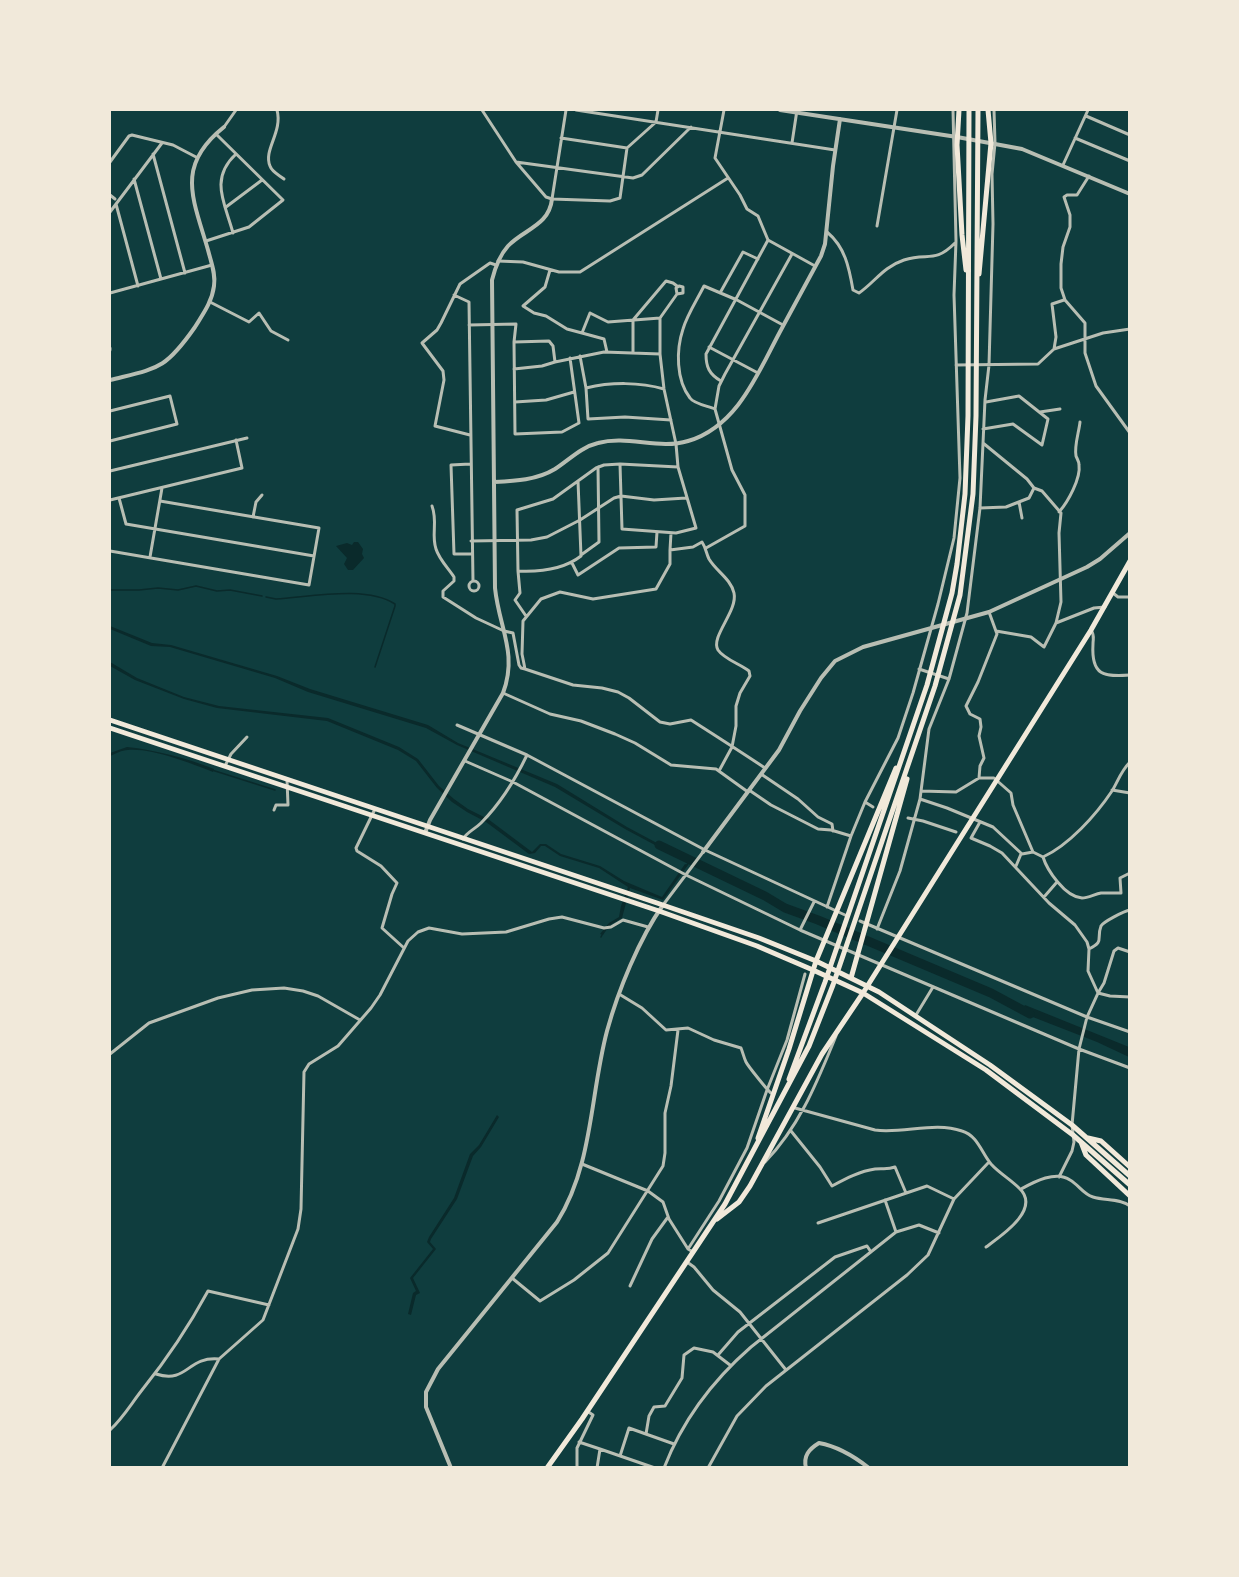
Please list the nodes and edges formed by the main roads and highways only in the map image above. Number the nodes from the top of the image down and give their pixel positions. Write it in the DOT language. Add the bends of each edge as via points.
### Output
graph roads {
  1 [pos="959,110"];
  2 [pos="969,110"];
  3 [pos="978,110"];
  4 [pos="988,110"];
  5 [pos="968,278"];
  6 [pos="977,284"];
  7 [pos="1130,561"];
  8 [pos="110,720"];
  9 [pos="110,728"];
  10 [pos="920,731"];
  11 [pos="907,745"];
  12 [pos="226,763"];
  13 [pos="462,842"];
  14 [pos="816,961"];
  15 [pos="813,970"];
  16 [pos="851,977"];
  17 [pos="867,985"];
  18 [pos="848,986"];
  19 [pos="863,993"];
  20 [pos="779,1105"];
  21 [pos="1083,1140"];
  22 [pos="753,1152"];
  23 [pos="1130,1167"];
  24 [pos="1130,1176"];
  25 [pos="1130,1185"];
  26 [pos="1130,1196"];
  27 [pos="713,1221"];
  28 [pos="547,1467"];
  1 -- 5 [label="highway" via="962,243"];
  2 -- 5 [label="highway"];
  3 -- 6 [label="highway"];
  4 -- 6 [label="highway" via="991,143"];
  5 -- 11 [label="highway" via="968,416 962,529 940,642"];
  6 -- 10 [label="highway" via="975,460 966,565 948,644"];
  7 -- 17 [label="highway" via="1091,630"];
  8 -- 12 [label="highway"];
  9 -- 12 [label="highway"];
  10 -- 16 [label="highway"];
  10 -- 20 [label="highway" via="857,922 809,1046"];
  11 -- 14 [label="highway"];
  11 -- 20 [label="highway"];
  12 -- 13 [label="highway"];
  13 -- 14 [label="highway" via="663,905"];
  13 -- 15 [label="highway" via="757,946"];
  14 -- 15 [label="highway"];
  14 -- 16 [label="highway"];
  15 -- 18 [label="highway"];
  15 -- 22 [label="highway"];
  16 -- 17 [label="highway"];
  16 -- 18 [label="highway"];
  17 -- 19 [label="highway"];
  17 -- 21 [label="highway" via="1029,1092 1072,1125"];
  18 -- 19 [label="highway"];
  19 -- 21 [label="highway" via="986,1070"];
  19 -- 27 [label="highway" via="808,1078 739,1202"];
  20 -- 22 [label="highway"];
  21 -- 23 [label="highway" via="1101,1141"];
  21 -- 24 [label="highway"];
  21 -- 25 [label="highway"];
  21 -- 26 [label="highway" via="1086,1155"];
  22 -- 27 [label="highway"];
  27 -- 28 [label="highway"];
}
